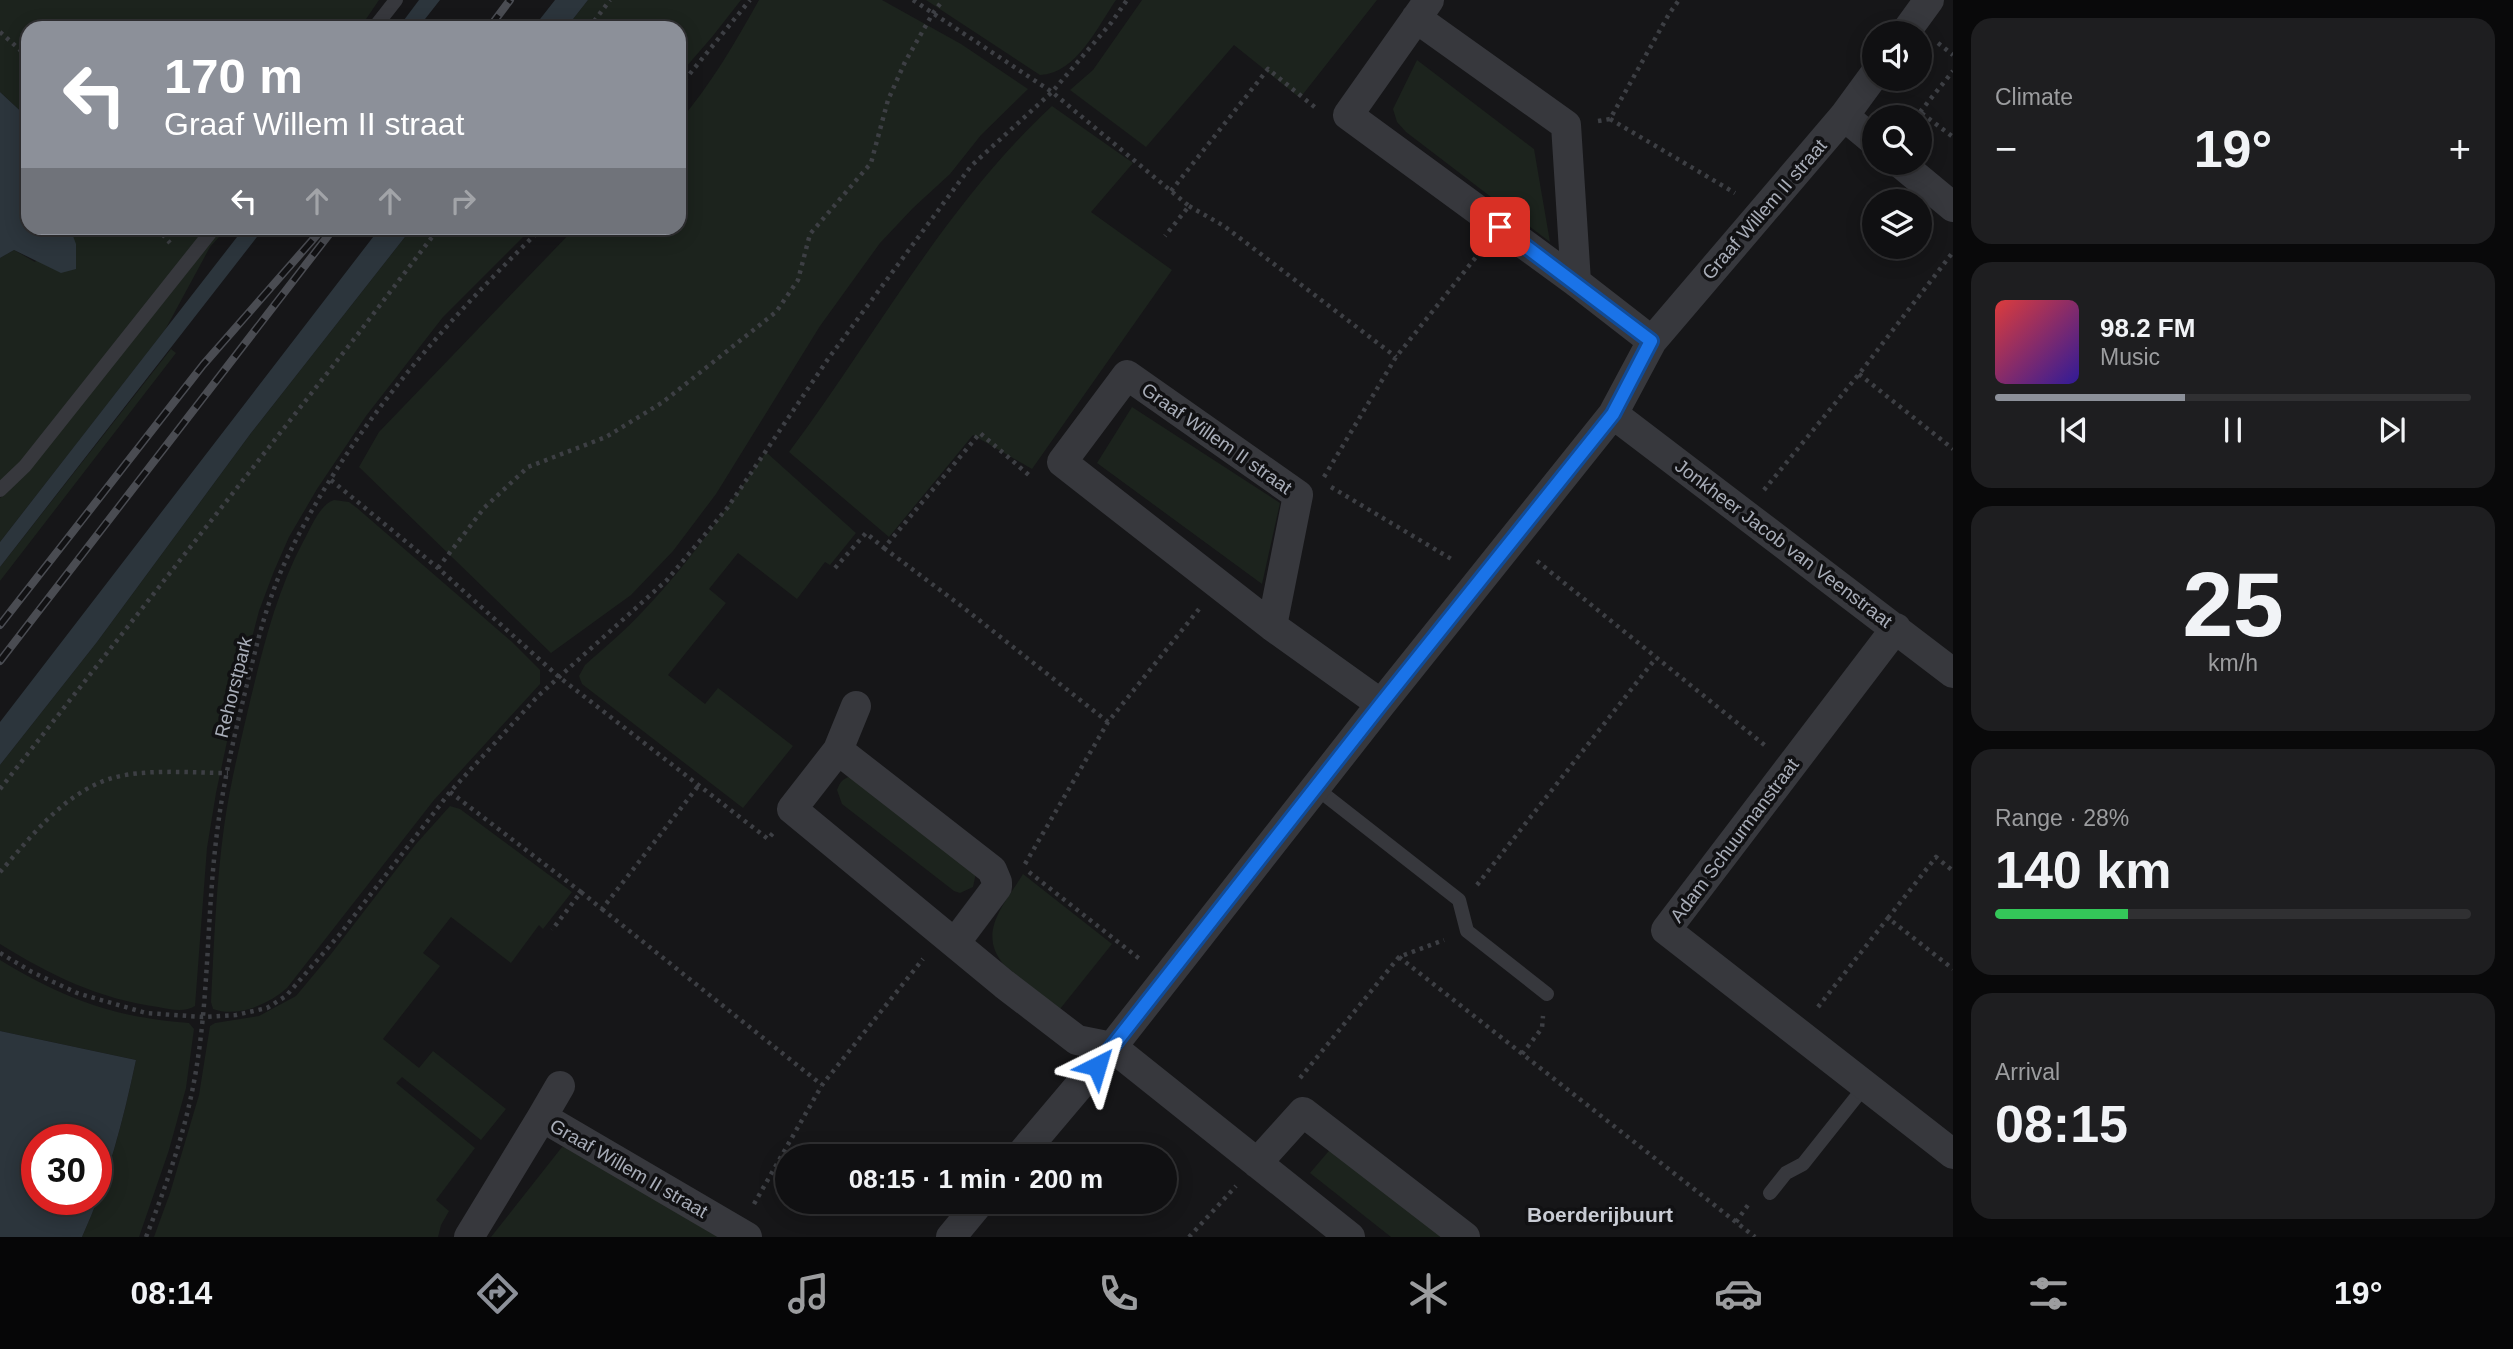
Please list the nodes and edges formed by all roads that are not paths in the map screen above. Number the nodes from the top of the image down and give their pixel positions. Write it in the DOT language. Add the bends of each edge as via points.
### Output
graph roads {
  1 [pos="396,0"];
  2 [pos="1929,0"];
  3 [pos="1422,9"];
  4 [pos="380,21"];
  5 [pos="1914,21"];
  6 [pos="1862,91"];
  7 [pos="1844,116"];
  8 [pos="1862,131"];
  9 [pos="1914,175"];
  10 [pos="1953,207"];
  11 [pos="208,235"];
  12 [pos="1576,282"];
  13 [pos="1651,341"];
  14 [pos="1613,414"];
  15 [pos="0,490"];
  16 [pos="1272,626"];
  17 [pos="1896,628"];
  18 [pos="1953,673"];
  19 [pos="1381,704"];
  20 [pos="856,705"];
  21 [pos="838,750"];
  22 [pos="1316,788"];
  23 [pos="949,938"];
  24 [pos="1547,994"];
  25 [pos="1112,1047"];
  26 [pos="560,1086"];
  27 [pos="1865,1086"];
  28 [pos="542,1117"];
  29 [pos="1030,1144"];
  30 [pos="1953,1154"];
  31 [pos="1257,1163"];
  32 [pos="1770,1193"];
  33 [pos="970,1214"];
  34 [pos="743,1234"];
  35 [pos="469,1237"];
  36 [pos="951,1237"];
  37 [pos="1350,1237"];
  38 [pos="1465,1237"];
  1 -- 4 [label="lane"];
  2 -- 5 [label="street"];
  3 -- 12 [label="street" via="1566,125"];
  3 -- 12 [label="street" via="1348,115"];
  6 -- 7 [label="street, Graaf Willem II straat"];
  7 -- 8 [label="street"];
  7 -- 13 [label="street, Graaf Willem II straat"];
  9 -- 10 [label="street"];
  11 -- 15 [label="lane" via="25,466"];
  12 -- 13 [label="street"];
  13 -- 14 [label="street, Graaf Willem II straat"];
  14 -- 17 [label="street, Jonkheer Jacob van Veenstraat"];
  14 -- 19 [label="street, Graaf Willem II straat"];
  16 -- 16 [label="street, Graaf Willem II straat" via="1062,462 1127,375 1298,495"];
  16 -- 19 [label="street"];
  17 -- 18 [label="street, Jonkheer Jacob van Veenstraat"];
  17 -- 27 [label="street, Adam Schuurmanstraat" via="1666,930"];
  19 -- 22 [label="street, Graaf Willem II straat"];
  20 -- 21 [label="street"];
  21 -- 23 [label="street" via="792,809"];
  21 -- 23 [label="street" via="992,870 997,887"];
  22 -- 24 [label="lane" via="1460,900 1468,931"];
  22 -- 25 [label="street, Graaf Willem II straat"];
  23 -- 25 [label="street" via="1077,1040"];
  25 -- 29 [label="street, Graaf Willem II straat"];
  25 -- 31 [label="street"];
  26 -- 28 [label="street, Graaf Willem II straat"];
  27 -- 30 [label="street, Adam Schuurmanstraat"];
  27 -- 32 [label="lane" via="1803,1164 1786,1173"];
  28 -- 34 [label="street, Graaf Willem II straat"];
  28 -- 35 [label="street"];
  31 -- 37 [label="street"];
  31 -- 38 [label="street" via="1303,1112"];
  33 -- 36 [label="street"];
}
